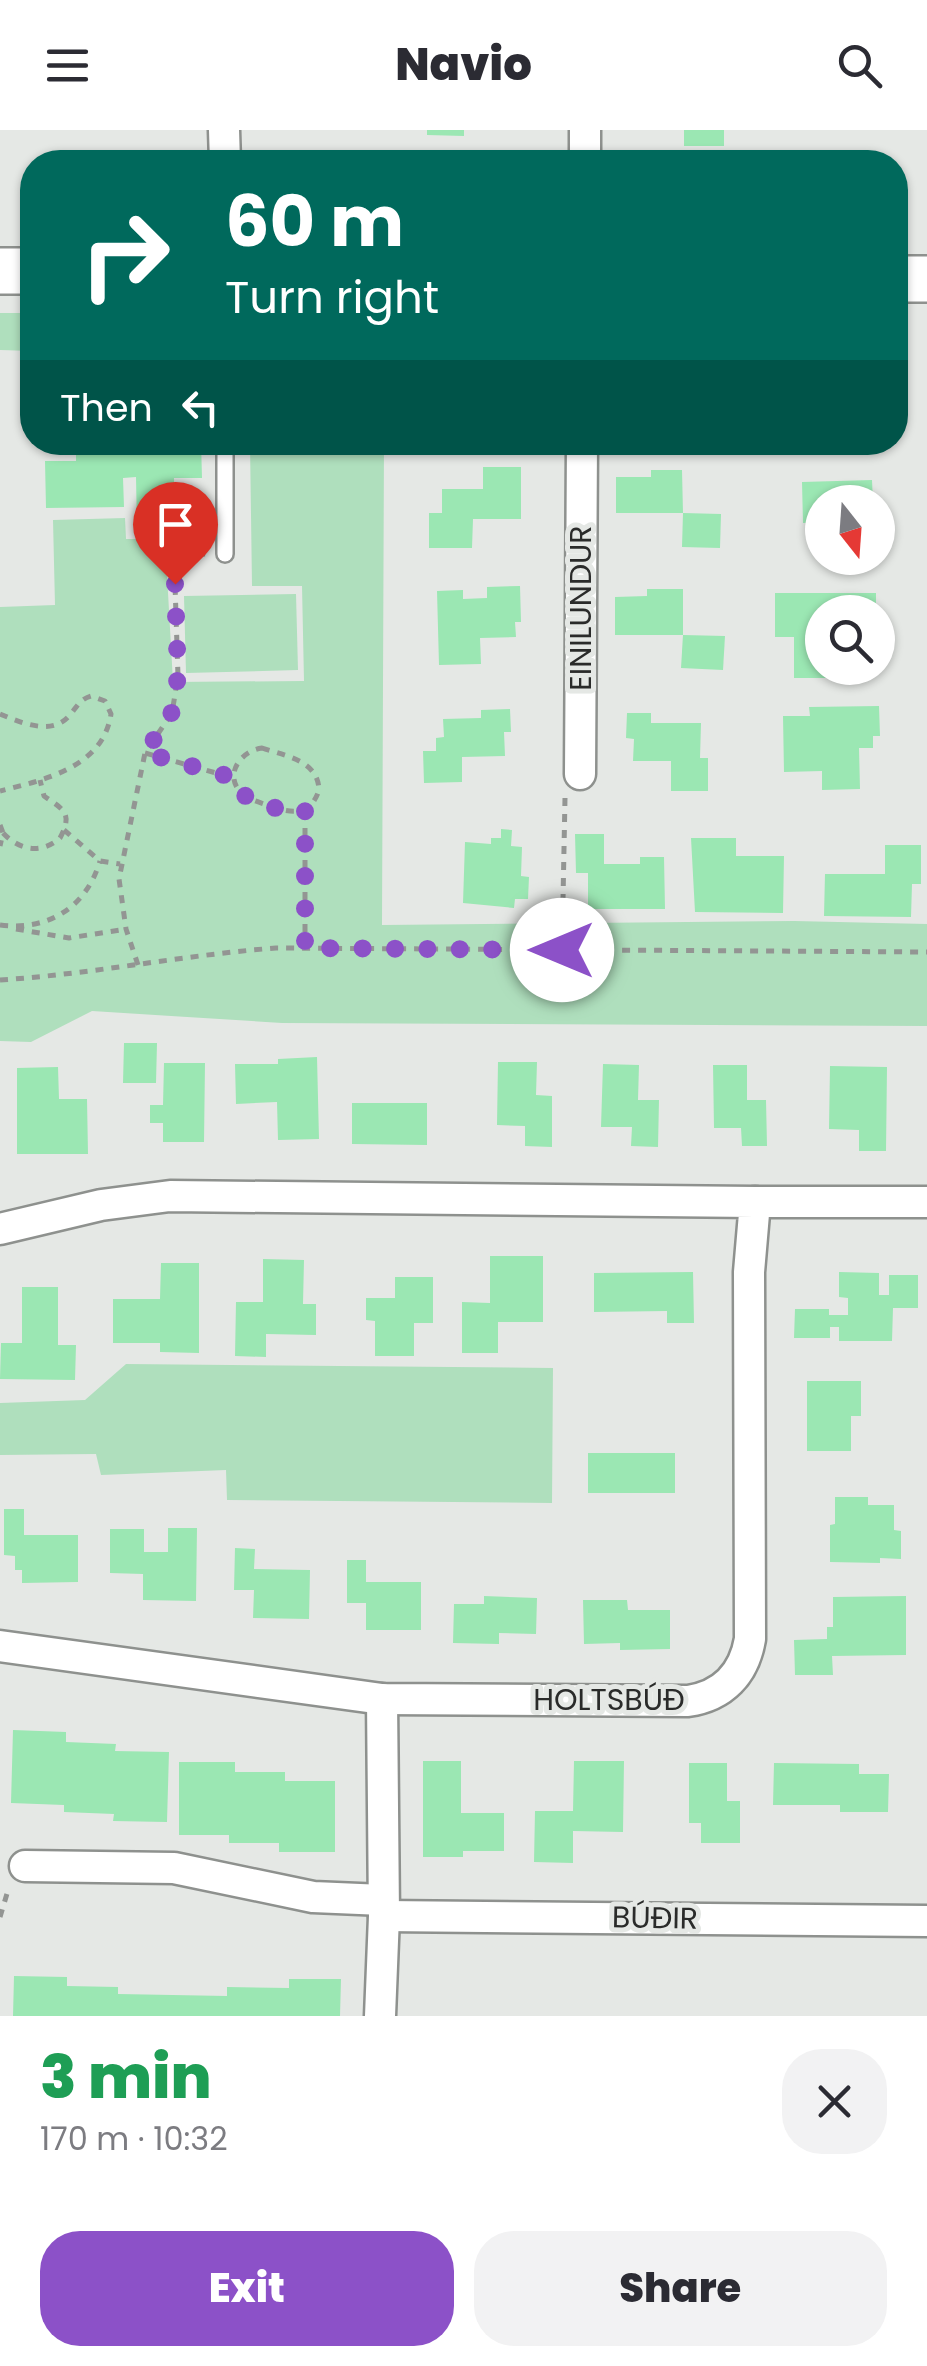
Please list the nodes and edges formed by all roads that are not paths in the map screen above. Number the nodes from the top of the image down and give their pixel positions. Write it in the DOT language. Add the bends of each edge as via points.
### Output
graph roads {
  1 [pos="225,455"];
  2 [pos="582,455"];
  3 [pos="225,554"];
  4 [pos="580,774"];
  5 [pos="755,1202"];
  6 [pos="927,1202"];
  7 [pos="0,1228"];
  8 [pos="0,1646"];
  9 [pos="382,1699"];
  10 [pos="26,1866"];
  11 [pos="383,1908"];
  12 [pos="927,1921"];
  13 [pos="380,2016"];
  1 -- 3 [label="lane"];
  2 -- 4 [label="street, EINILUNDUR"];
  5 -- 6 [label="street"];
  5 -- 7 [label="street" via="170,1196"];
  5 -- 9 [label="street, HOLTSBÚÐ" via="749,1272 750,1639 742,1667 715,1694 688,1701"];
  8 -- 9 [label="street, HOLTSBÚÐ"];
  9 -- 11 [label="street"];
  10 -- 11 [label="street" via="174,1868"];
  11 -- 12 [label="street, BÚÐIR"];
  11 -- 13 [label="street"];
}
